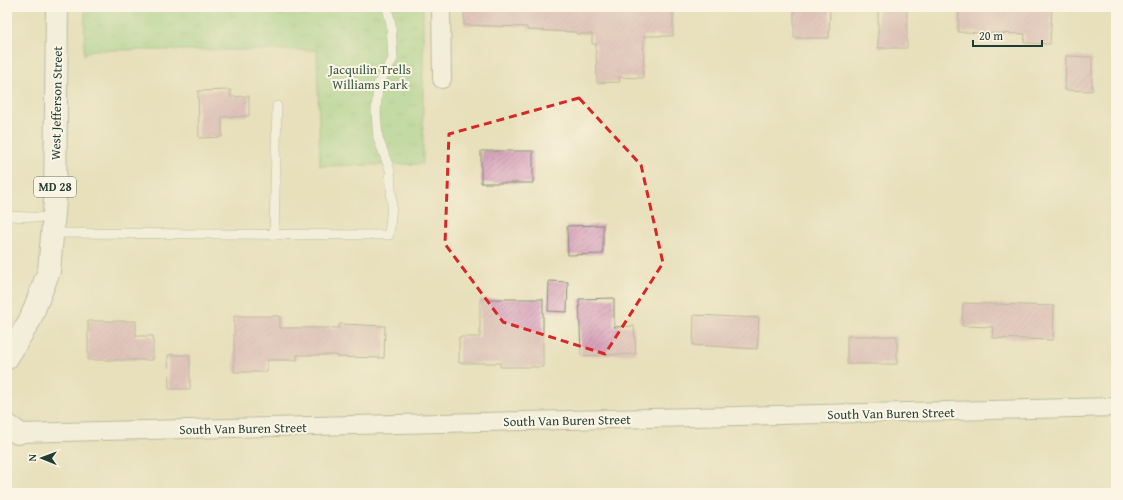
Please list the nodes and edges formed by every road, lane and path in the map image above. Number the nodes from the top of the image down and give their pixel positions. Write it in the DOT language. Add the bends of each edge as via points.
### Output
graph roads {
  1 [pos="57,7"];
  2 [pos="387,7"];
  3 [pos="442,7"];
  4 [pos="442,79"];
  5 [pos="277,106"];
  6 [pos="7,216"];
  7 [pos="54,225"];
  8 [pos="274,235"];
  9 [pos="7,358"];
  10 [pos="1116,408"];
  11 [pos="11,431"];
  1 -- 7 [label="main road, West Jefferson Street / MD 28"];
  2 -- 8 [label="lane" via="391,24 392,59 378,84 376,113 378,138 390,170 392,206 389,235"];
  3 -- 4 [label="street"];
  5 -- 8 [label="lane"];
  6 -- 7 [label="lane"];
  7 -- 8 [label="lane"];
  7 -- 9 [label="main road, West Jefferson Street / MD 28" via="49,271 30,320"];
  10 -- 11 [label="street, South Van Buren Street"];
}
